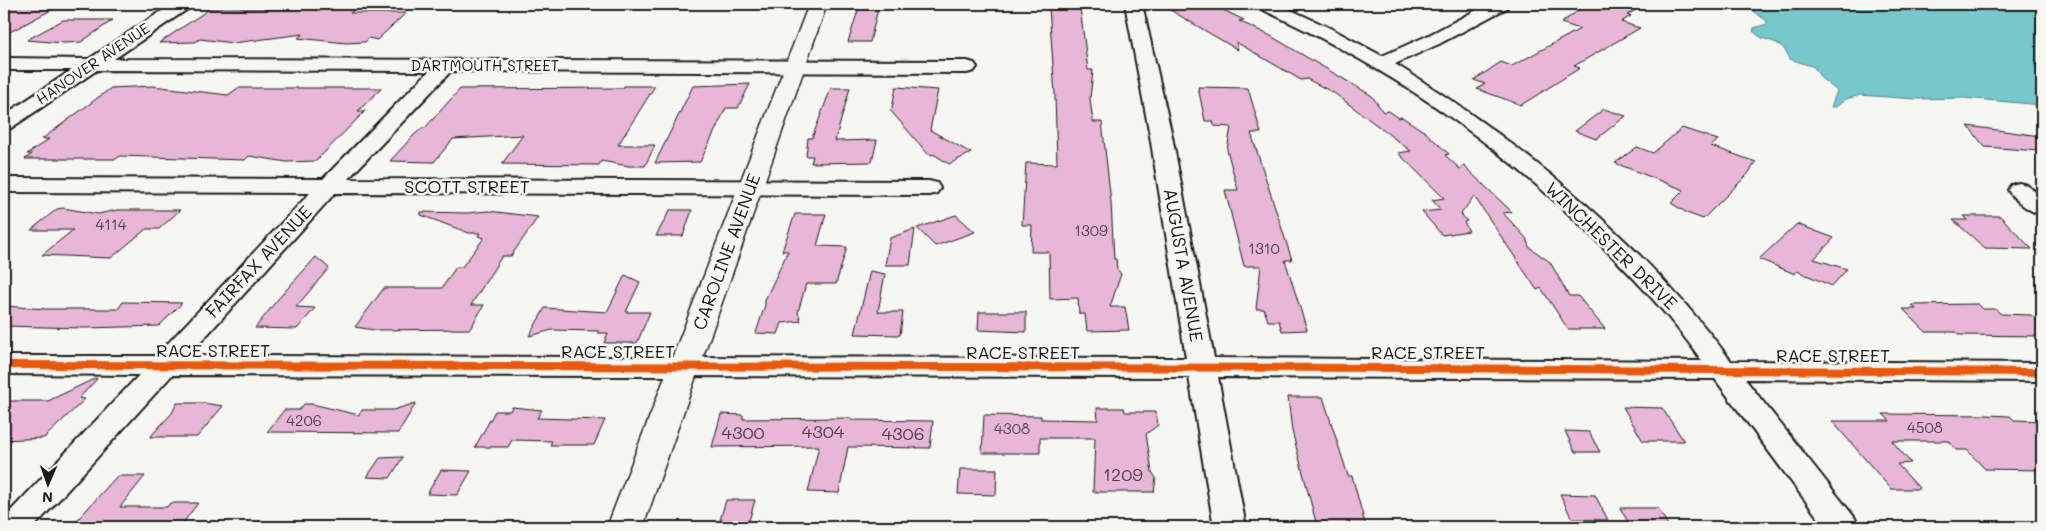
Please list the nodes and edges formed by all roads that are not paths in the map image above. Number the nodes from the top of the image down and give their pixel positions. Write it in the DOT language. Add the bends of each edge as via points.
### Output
graph roads {
  1 [pos="183,4"];
  2 [pos="818,4"];
  3 [pos="1134,4"];
  4 [pos="1265,4"];
  5 [pos="1501,4"];
  6 [pos="1382,63"];
  7 [pos="4,64"];
  8 [pos="93,64"];
  9 [pos="445,66"];
  10 [pos="795,66"];
  11 [pos="967,66"];
  12 [pos="4,124"];
  13 [pos="4,185"];
  14 [pos="328,186"];
  15 [pos="752,187"];
  16 [pos="929,188"];
  17 [pos="2019,190"];
  18 [pos="2042,208"];
  19 [pos="4,365"];
  20 [pos="164,366"];
  21 [pos="684,368"];
  22 [pos="1201,368"];
  23 [pos="1724,371"];
  24 [pos="2042,372"];
  25 [pos="15,527"];
  26 [pos="624,527"];
  27 [pos="1230,527"];
  28 [pos="1843,527"];
  1 -- 8 [label="street, HANOVER AVENUE"];
  2 -- 10 [label="street, CAROLINE AVENUE"];
  3 -- 22 [label="street, AUGUSTA AVENUE" via="1161,136"];
  4 -- 6 [label="street, WINCHESTER DRIVE"];
  5 -- 6 [label="street"];
  6 -- 23 [label="street, WINCHESTER DRIVE" via="1443,102 1572,204 1680,313"];
  7 -- 8 [label="street, DARTMOUTH STREET"];
  8 -- 9 [label="street, DARTMOUTH STREET"];
  8 -- 12 [label="street, HANOVER AVENUE"];
  9 -- 10 [label="street, DARTMOUTH STREET"];
  9 -- 14 [label="street, FAIRFAX AVENUE"];
  10 -- 11 [label="street, DARTMOUTH STREET"];
  10 -- 15 [label="street, CAROLINE AVENUE"];
  13 -- 14 [label="street, SCOTT STREET"];
  14 -- 15 [label="street, SCOTT STREET"];
  14 -- 20 [label="street, FAIRFAX AVENUE"];
  15 -- 16 [label="street, SCOTT STREET"];
  15 -- 21 [label="street, CAROLINE AVENUE"];
  17 -- 18 [label="street"];
  19 -- 20 [label="street, RACE STREET"];
  20 -- 21 [label="street, RACE STREET"];
  20 -- 25 [label="street, FAIRFAX AVENUE"];
  21 -- 22 [label="street, RACE STREET"];
  21 -- 26 [label="street, CAROLINE AVENUE"];
  22 -- 23 [label="street, RACE STREET"];
  22 -- 27 [label="street, AUGUSTA AVENUE"];
  23 -- 24 [label="street, RACE STREET"];
  23 -- 28 [label="street, WINCHESTER DRIVE"];
}
